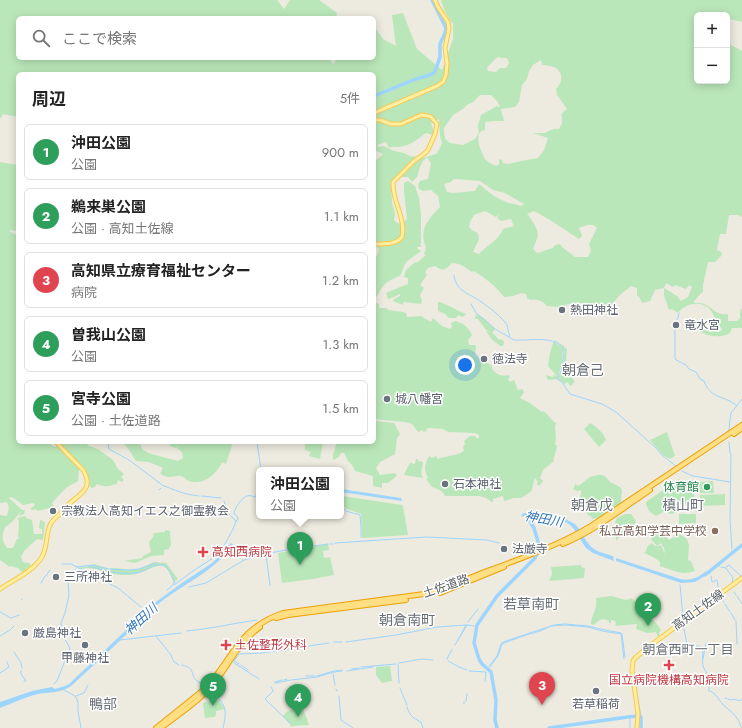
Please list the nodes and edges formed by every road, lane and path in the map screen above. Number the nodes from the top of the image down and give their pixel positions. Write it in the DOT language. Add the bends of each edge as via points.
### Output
graph roads {
  1 [pos="436,0"];
  2 [pos="376,112"];
  3 [pos="376,120"];
  4 [pos="376,244"];
  5 [pos="742,425"];
  6 [pos="742,428"];
  7 [pos="58,444"];
  8 [pos="582,533"];
  9 [pos="531,555"];
  10 [pos="742,578"];
  11 [pos="0,589"];
  12 [pos="156,728"];
  13 [pos="161,728"];
  14 [pos="637,728"];
  1 -- 2 [label="main road" via="449,26 445,48 445,79 437,86"];
  3 -- 4 [label="main road" via="401,124 421,115 431,117 437,124 435,134 424,154 393,182 403,225 402,237 398,242"];
  5 -- 8 [label="highway, 土佐道路"];
  6 -- 8 [label="highway, 土佐道路" via="604,521"];
  7 -- 11 [label="main road" via="86,474 86,486 81,495 52,522 41,559"];
  8 -- 9 [label="highway, 土佐道路"];
  9 -- 12 [label="highway, 土佐道路" via="442,590 283,613 268,619 241,640 207,687"];
  9 -- 13 [label="highway, 土佐道路" via="425,597 274,619 259,627 247,638 216,682 204,694"];
  10 -- 14 [label="main road, 高知土佐線" via="635,658 632,670 638,714"];
}
